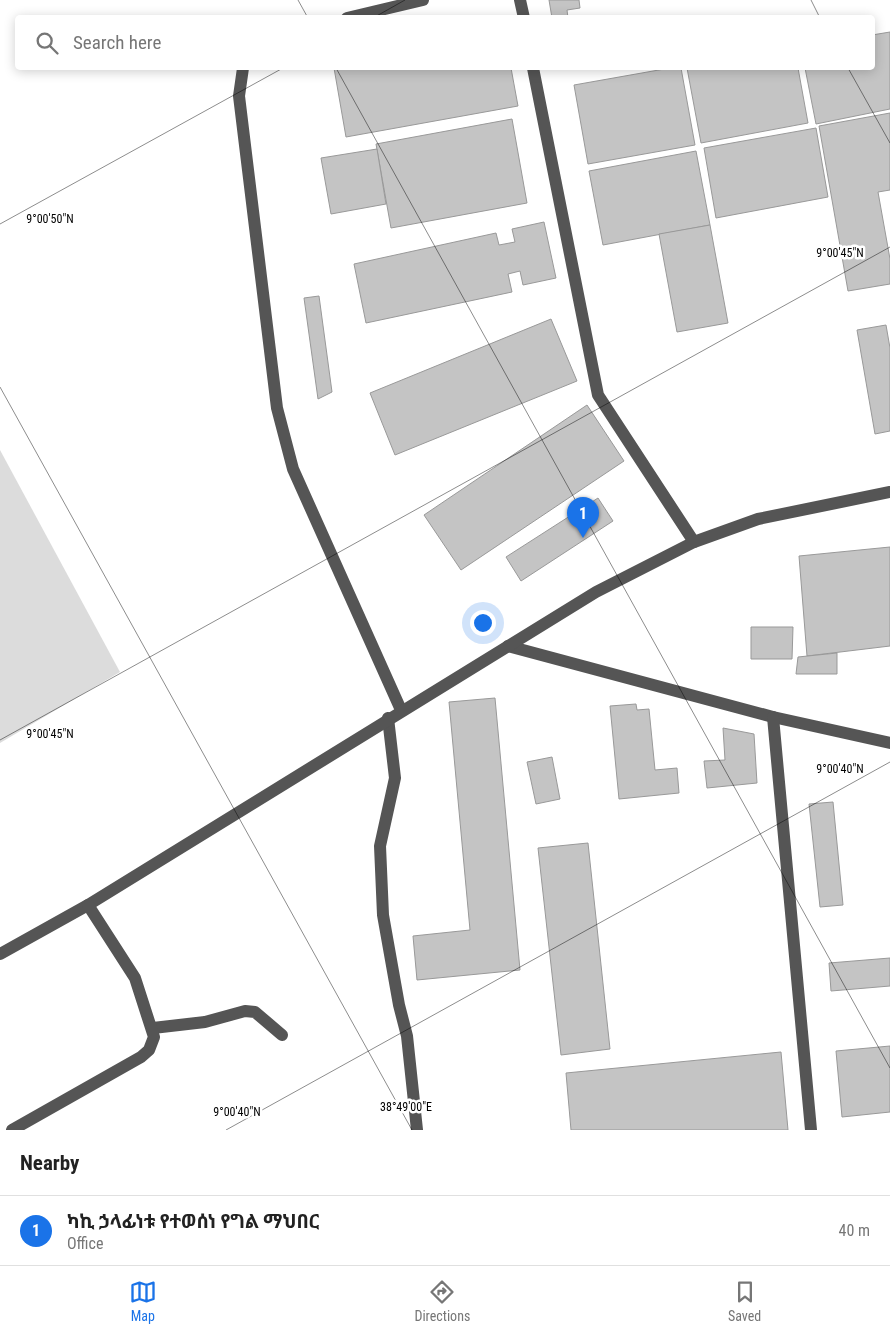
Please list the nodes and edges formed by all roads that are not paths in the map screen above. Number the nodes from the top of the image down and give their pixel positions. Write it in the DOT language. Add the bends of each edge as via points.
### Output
graph roads {
  1 [pos="424,0"];
  2 [pos="520,0"];
  3 [pos="361,15"];
  4 [pos="523,15"];
  5 [pos="243,70"];
  6 [pos="534,70"];
  7 [pos="890,492"];
  8 [pos="694,542"];
  9 [pos="508,646"];
  10 [pos="402,710"];
  11 [pos="773,717"];
  12 [pos="388,718"];
  13 [pos="890,743"];
  14 [pos="88,905"];
  15 [pos="0,954"];
  16 [pos="153,1028"];
  17 [pos="282,1035"];
  18 [pos="12,1130"];
  19 [pos="417,1130"];
  20 [pos="811,1130"];
  1 -- 3 [label="street"];
  2 -- 4 [label="street"];
  5 -- 10 [label="street" via="239,96 277,408 293,469"];
  6 -- 8 [label="street" via="598,395"];
  7 -- 8 [label="street" via="758,519"];
  8 -- 9 [label="street" via="596,592"];
  9 -- 10 [label="street"];
  9 -- 11 [label="street"];
  10 -- 12 [label="street"];
  11 -- 13 [label="street"];
  11 -- 20 [label="street"];
  12 -- 14 [label="street"];
  12 -- 19 [label="street" via="395,778 380,846 383,915 399,1005 408,1036"];
  14 -- 15 [label="street"];
  14 -- 16 [label="street" via="135,978"];
  16 -- 17 [label="street" via="205,1022 245,1011 255,1012"];
  16 -- 18 [label="street" via="154,1037 149,1050 141,1057"];
}
